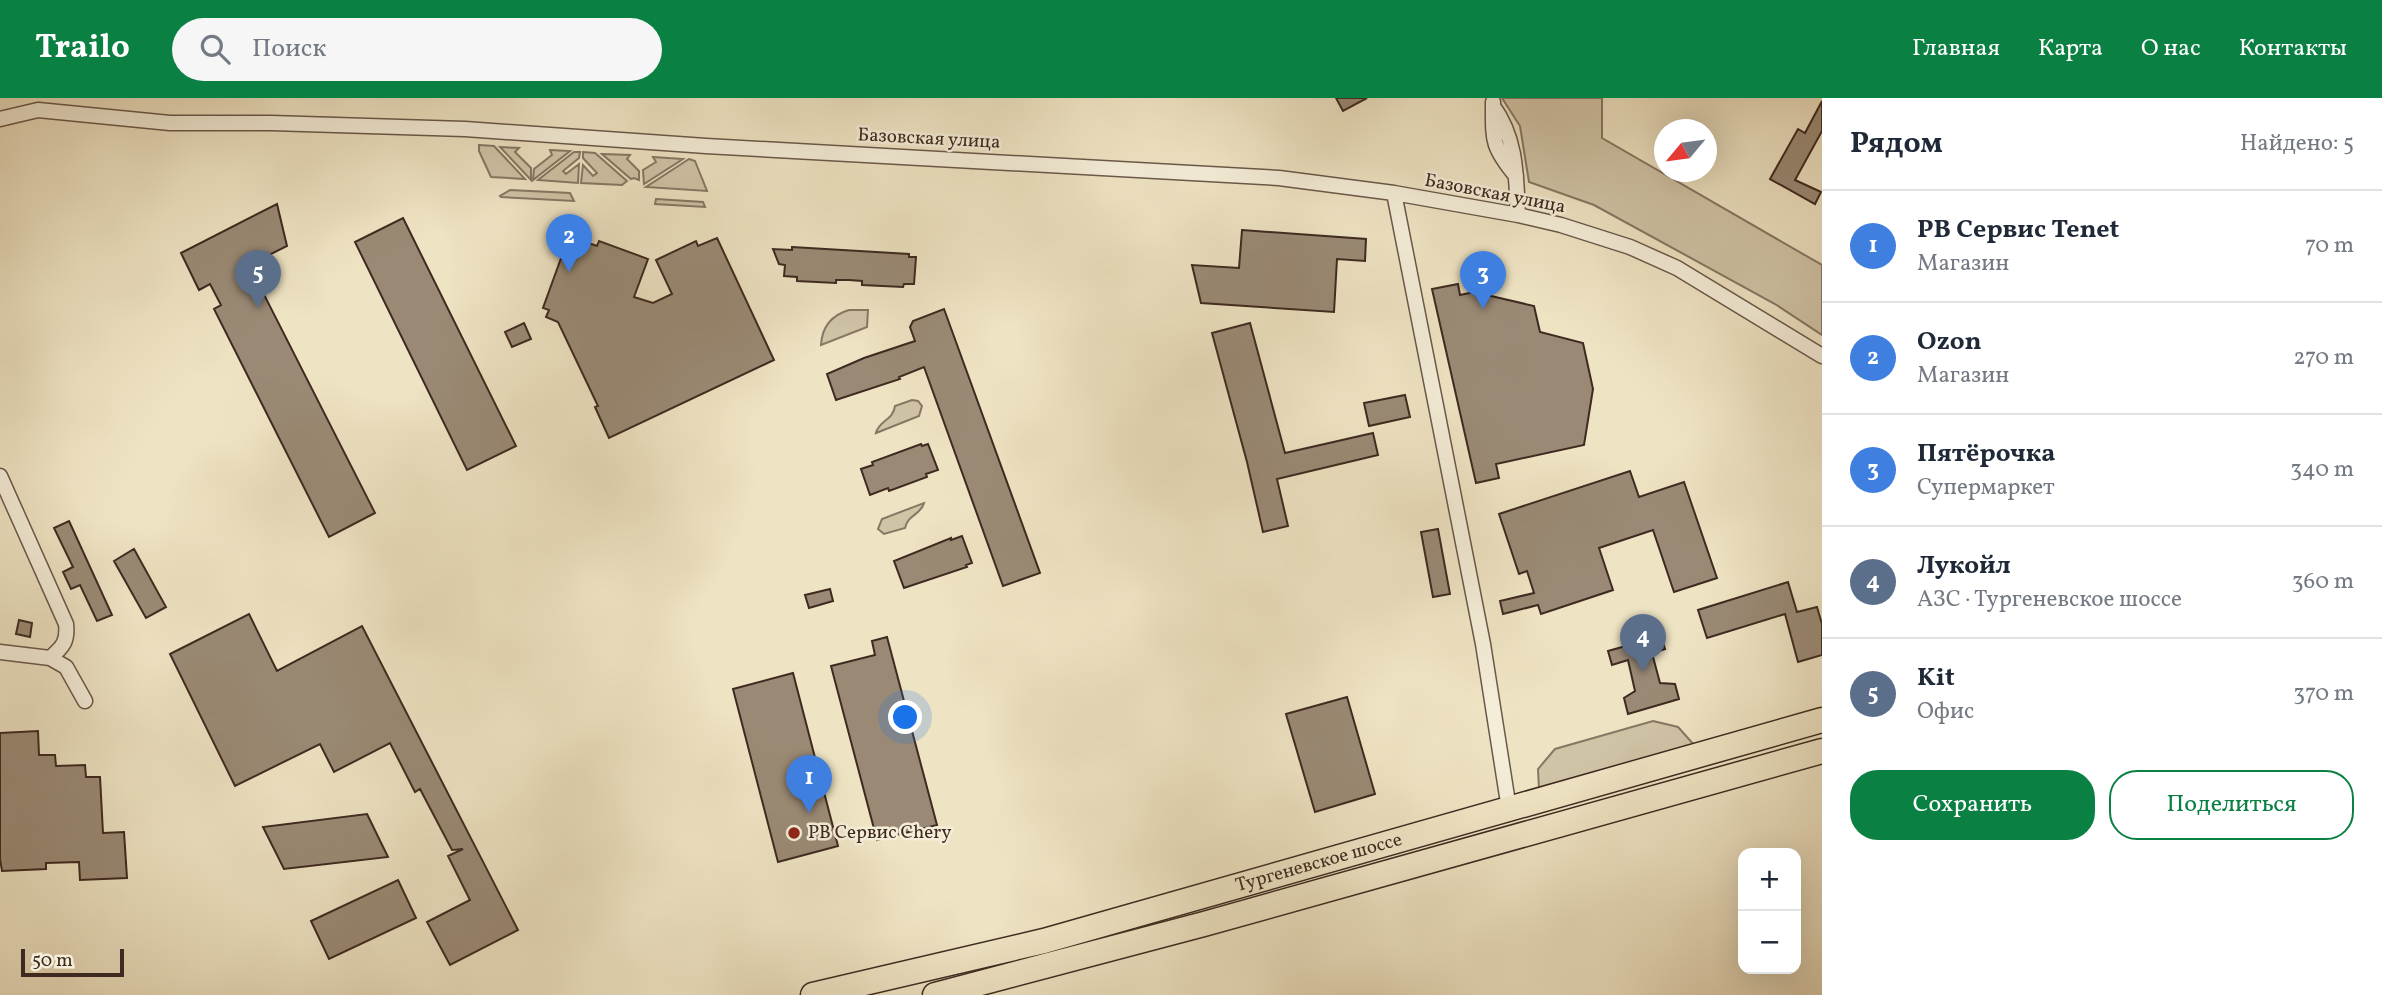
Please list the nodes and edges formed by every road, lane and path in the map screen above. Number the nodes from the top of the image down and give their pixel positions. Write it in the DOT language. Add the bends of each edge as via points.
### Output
graph roads {
  1 [pos="1493,102"];
  2 [pos="0,119"];
  3 [pos="1394,193"];
  4 [pos="1518,215"];
  5 [pos="1822,356"];
  6 [pos="0,476"];
  7 [pos="0,652"];
  8 [pos="50,658"];
  9 [pos="85,701"];
  10 [pos="1822,720"];
  11 [pos="1822,751"];
  12 [pos="1509,808"];
  13 [pos="813,995"];
  14 [pos="935,995"];
  1 -- 4 [label="street" via="1496,148 1517,177"];
  2 -- 3 [label="street, Базовская улица" via="38,110 170,123 465,129 1279,178"];
  3 -- 4 [label="street, Базовская улица"];
  3 -- 12 [label="street" via="1483,644"];
  4 -- 5 [label="street, Базовская улица" via="1630,247 1677,268"];
  6 -- 8 [label="street" via="66,624 63,647"];
  7 -- 8 [label="street"];
  8 -- 9 [label="street" via="66,667"];
  10 -- 12 [label="highway, Тургеневское шоссе"];
  11 -- 14 [label="highway, Тургеневское шоссе"];
  12 -- 13 [label="highway, Тургеневское шоссе" via="1044,941"];
}
